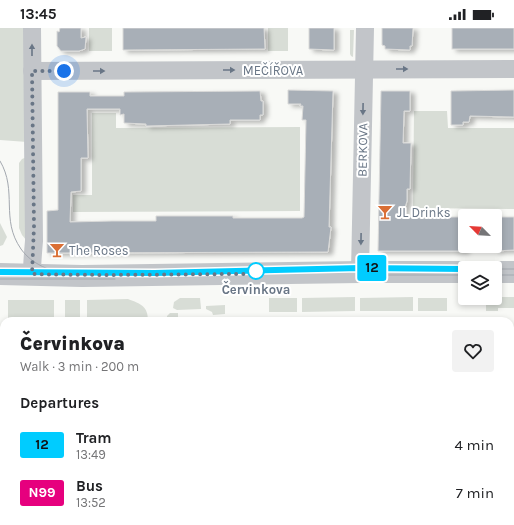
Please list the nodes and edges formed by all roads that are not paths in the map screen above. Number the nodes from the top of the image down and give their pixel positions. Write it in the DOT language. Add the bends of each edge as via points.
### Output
graph roads {
  1 [pos="32,28"];
  2 [pos="365,28"];
  3 [pos="514,69"];
  4 [pos="364,70"];
  5 [pos="32,71"];
  6 [pos="360,272"];
  7 [pos="458,272"];
  8 [pos="502,272"];
  9 [pos="514,272"];
  10 [pos="0,274"];
  11 [pos="32,274"];
  5 -- 1 [label="street, one-way"];
  2 -- 4 [label="street, BERKOVA"];
  4 -- 3 [label="street, MEČÍŘOVA, one-way"];
  5 -- 4 [label="street, MEČÍŘOVA, one-way"];
  4 -- 6 [label="street, BERKOVA, one-way"];
  5 -- 11 [label="street"];
  6 -- 7 [label="street"];
  6 -- 11 [label="street"];
  8 -- 9 [label="street"];
  10 -- 11 [label="street"];
}
